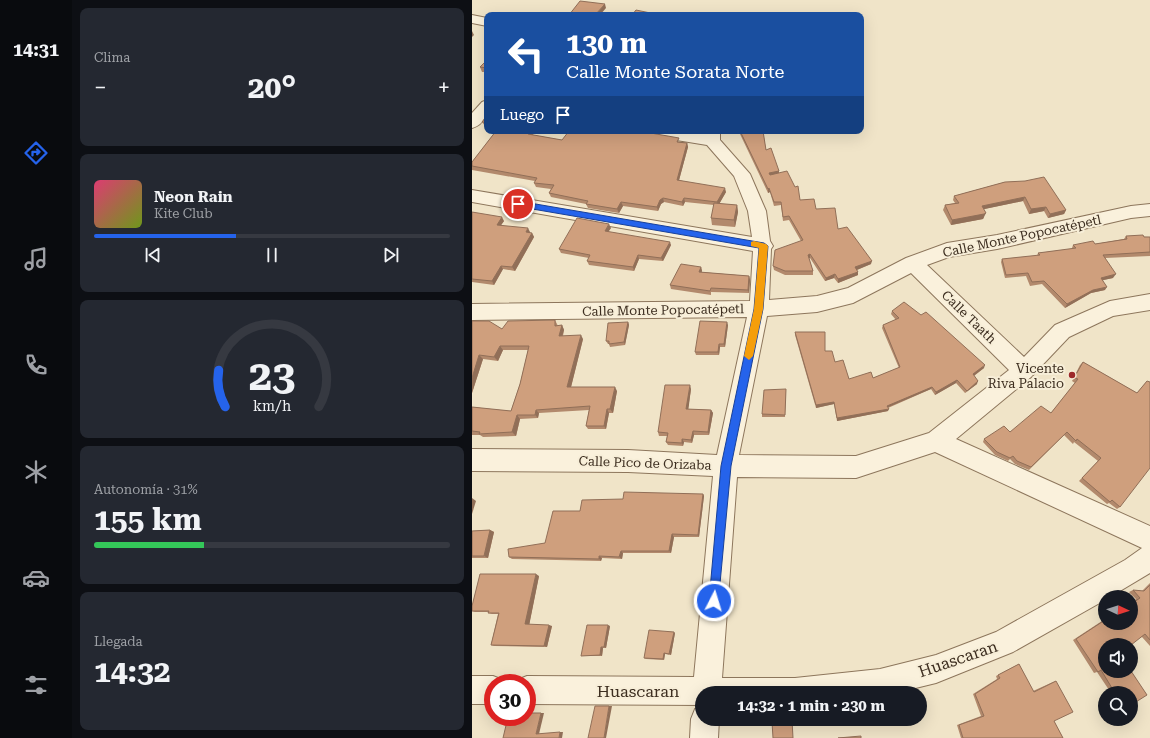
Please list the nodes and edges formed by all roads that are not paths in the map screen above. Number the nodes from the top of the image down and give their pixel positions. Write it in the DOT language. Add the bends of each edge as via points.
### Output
graph roads {
  1 [pos="472,19"];
  2 [pos="484,21"];
  3 [pos="472,102"];
  4 [pos="484,104"];
  5 [pos="484,108"];
  6 [pos="472,122"];
  7 [pos="688,134"];
  8 [pos="712,136"];
  9 [pos="472,196"];
  10 [pos="1150,210"];
  11 [pos="764,246"];
  12 [pos="913,263"];
  13 [pos="1150,302"];
  14 [pos="759,309"];
  15 [pos="472,312"];
  16 [pos="1024,371"];
  17 [pos="936,442"];
  18 [pos="472,460"];
  19 [pos="726,466"];
  20 [pos="1150,539"];
  21 [pos="1150,557"];
  22 [pos="707,686"];
  23 [pos="852,686"];
  24 [pos="472,690"];
  25 [pos="484,690"];
  26 [pos="536,691"];
  27 [pos="695,700"];
  28 [pos="705,726"];
  29 [pos="704,738"];
  1 -- 2 [label="street"];
  3 -- 4 [label="street"];
  5 -- 6 [label="street"];
  7 -- 8 [label="street"];
  8 -- 11 [label="street" via="728,153 744,178 756,206"];
  9 -- 11 [label="street"];
  10 -- 12 [label="street, Calle Monte Popocatépetl" via="947,250"];
  11 -- 14 [label="street"];
  12 -- 14 [label="street, Calle Monte Popocatépetl" via="853,295 818,304"];
  12 -- 16 [label="street, Calle Taath"];
  13 -- 16 [label="street, Calle Pico de Orizaba" via="1110,309 1062,332"];
  14 -- 15 [label="street, Calle Monte Popocatépetl"];
  14 -- 19 [label="street"];
  16 -- 17 [label="street, Calle Pico de Orizaba"];
  17 -- 19 [label="street, Calle Pico de Orizaba" via="856,467"];
  17 -- 20 [label="street"];
  18 -- 19 [label="street, Calle Pico de Orizaba" via="628,461"];
  19 -- 22 [label="street"];
  21 -- 23 [label="street, Huascaran" via="1134,569 1004,643 936,669 880,683"];
  24 -- 25 [label="street"];
  26 -- 27 [label="street, Huascaran"];
  28 -- 29 [label="street"];
}
